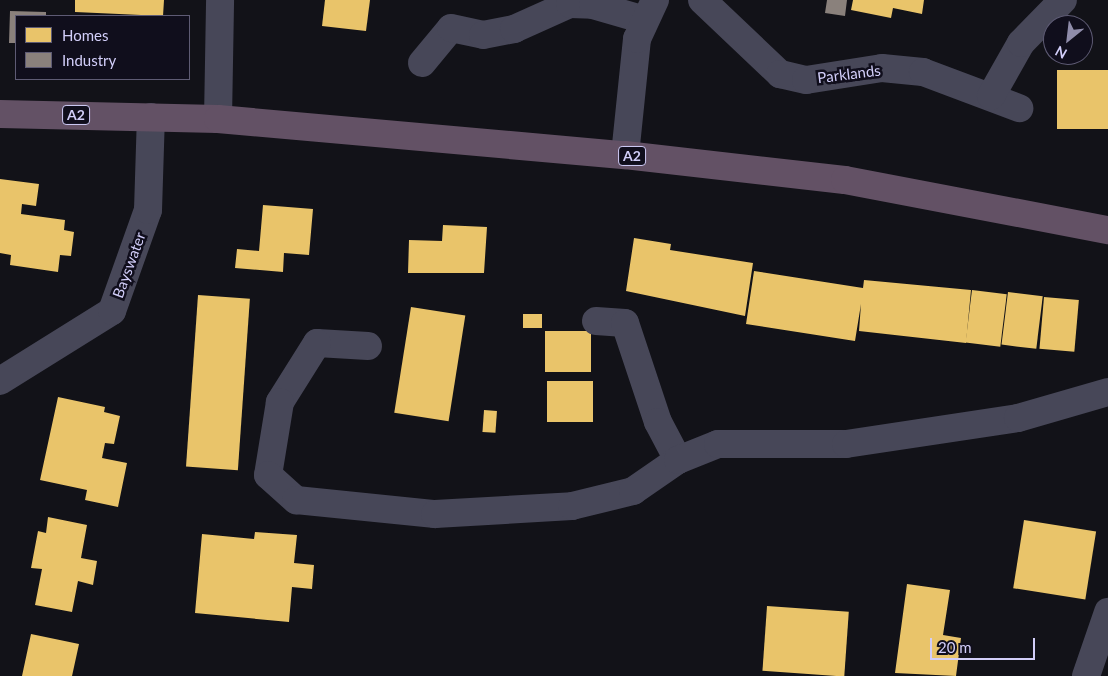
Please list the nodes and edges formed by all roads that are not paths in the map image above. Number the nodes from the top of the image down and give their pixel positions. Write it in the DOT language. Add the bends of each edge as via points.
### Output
graph roads {
  1 [pos="220,0"];
  2 [pos="702,0"];
  3 [pos="1063,0"];
  4 [pos="650,10"];
  5 [pos="422,63"];
  6 [pos="991,96"];
  7 [pos="1019,108"];
  8 [pos="0,114"];
  9 [pos="151,117"];
  10 [pos="218,119"];
  11 [pos="625,155"];
  12 [pos="1108,230"];
  13 [pos="596,321"];
  14 [pos="368,346"];
  15 [pos="0,381"];
  16 [pos="1108,392"];
  17 [pos="678,460"];
  18 [pos="1108,612"];
  19 [pos="1086,676"];
  1 -- 10 [label="street"];
  2 -- 6 [label="street, Parklands" via="780,74 806,80 882,68 923,72"];
  3 -- 6 [label="street" via="1020,43"];
  4 -- 5 [label="street" via="570,4 514,28 483,34 451,28"];
  4 -- 11 [label="street" via="638,39"];
  6 -- 7 [label="street, Parklands"];
  8 -- 9 [label="highway, A2"];
  9 -- 10 [label="highway, A2"];
  9 -- 15 [label="street, Bayswater" via="148,210 112,311"];
  10 -- 11 [label="highway, A2"];
  11 -- 12 [label="highway, A2" via="845,180"];
  13 -- 17 [label="street" via="625,323 658,422"];
  14 -- 17 [label="street" via="317,343 280,402 268,475 296,500 435,514 572,506 633,491"];
  16 -- 17 [label="street" via="1018,418 846,444 718,444"];
  18 -- 19 [label="street"];
}
